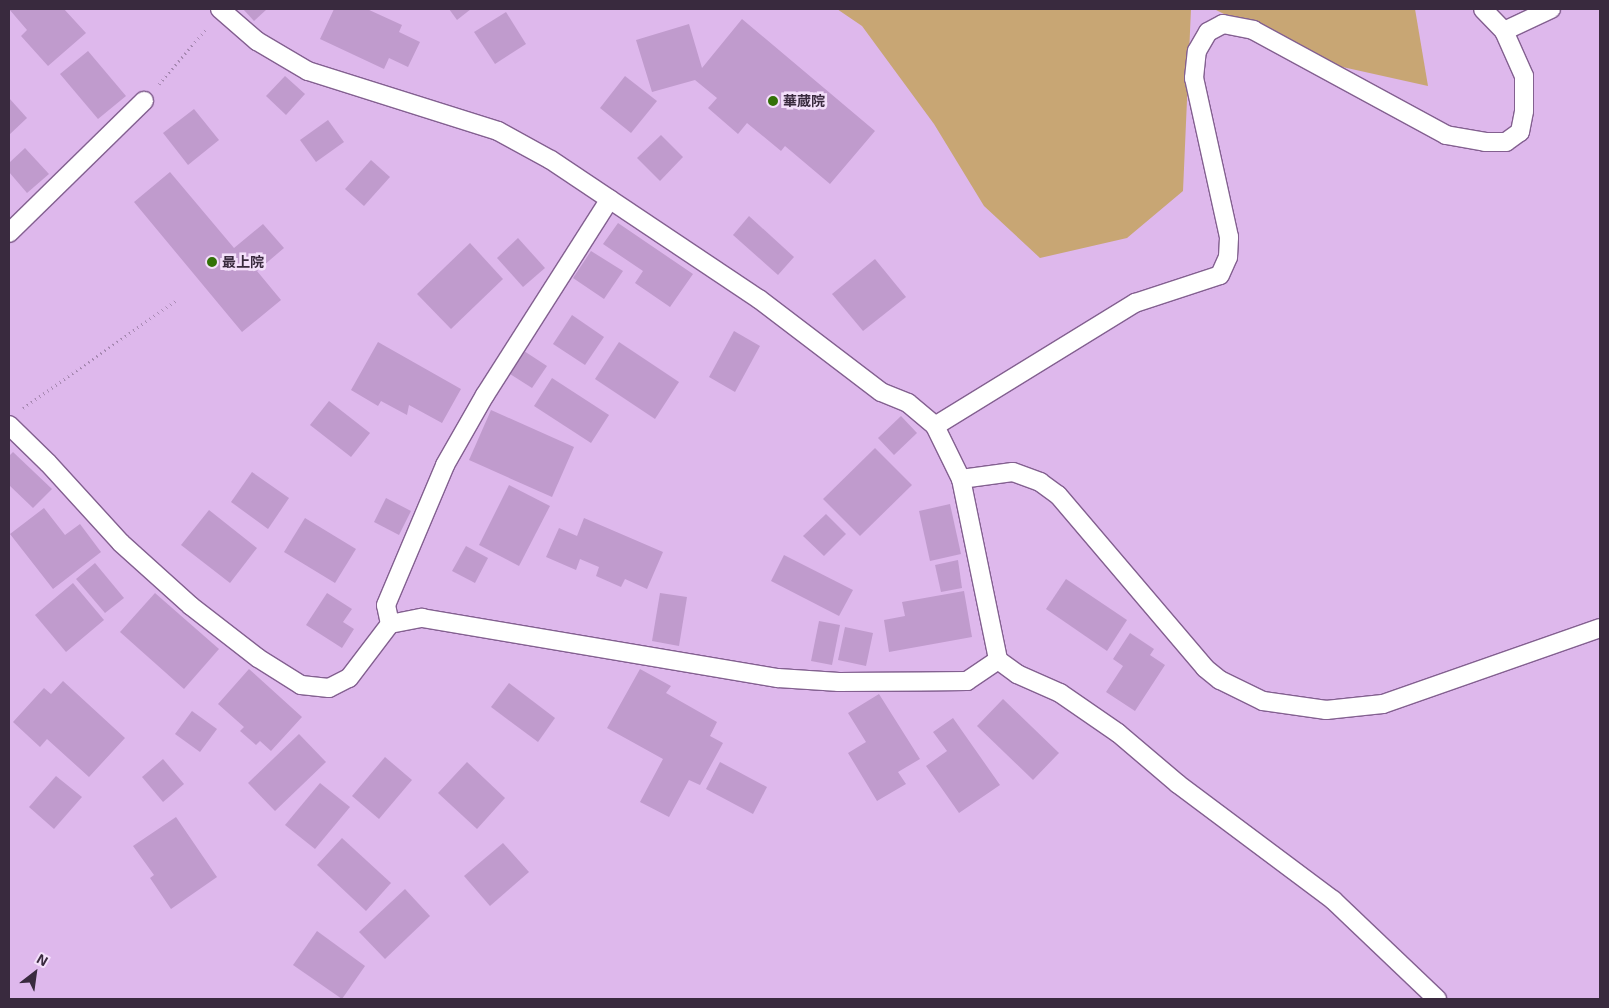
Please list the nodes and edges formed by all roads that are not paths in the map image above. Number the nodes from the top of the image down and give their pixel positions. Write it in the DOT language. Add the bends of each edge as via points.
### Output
graph roads {
  1 [pos="1483,9"];
  2 [pos="1551,9"];
  3 [pos="221,10"];
  4 [pos="1504,31"];
  5 [pos="144,101"];
  6 [pos="610,199"];
  7 [pos="9,233"];
  8 [pos="13,419"];
  9 [pos="935,426"];
  10 [pos="961,479"];
  11 [pos="390,624"];
  12 [pos="1600,628"];
  13 [pos="998,660"];
  14 [pos="1437,999"];
  1 -- 4 [label="lane"];
  2 -- 4 [label="lane"];
  3 -- 6 [label="lane" via="257,41 308,71 498,131 551,160"];
  4 -- 9 [label="lane" via="1524,76 1520,132 1506,142 1446,135 1253,30 1223,24 1208,32 1197,52 1194,78 1229,237 1228,257 1220,275 1135,303"];
  5 -- 7 [label="lane"];
  6 -- 9 [label="lane" via="759,299 881,392 908,403"];
  6 -- 11 [label="lane" via="485,395 445,465 386,605"];
  8 -- 11 [label="lane" via="120,543 243,647 301,685 329,688 349,678"];
  9 -- 10 [label="lane"];
  10 -- 12 [label="lane" via="1013,472 1040,482 1058,495 1198,661 1220,680 1263,701 1326,710 1383,704"];
  10 -- 13 [label="lane"];
  11 -- 13 [label="lane" via="422,618 778,678 840,682 967,681"];
  13 -- 14 [label="lane" via="1017,674 1060,693 1118,733 1178,784 1333,900"];
}
